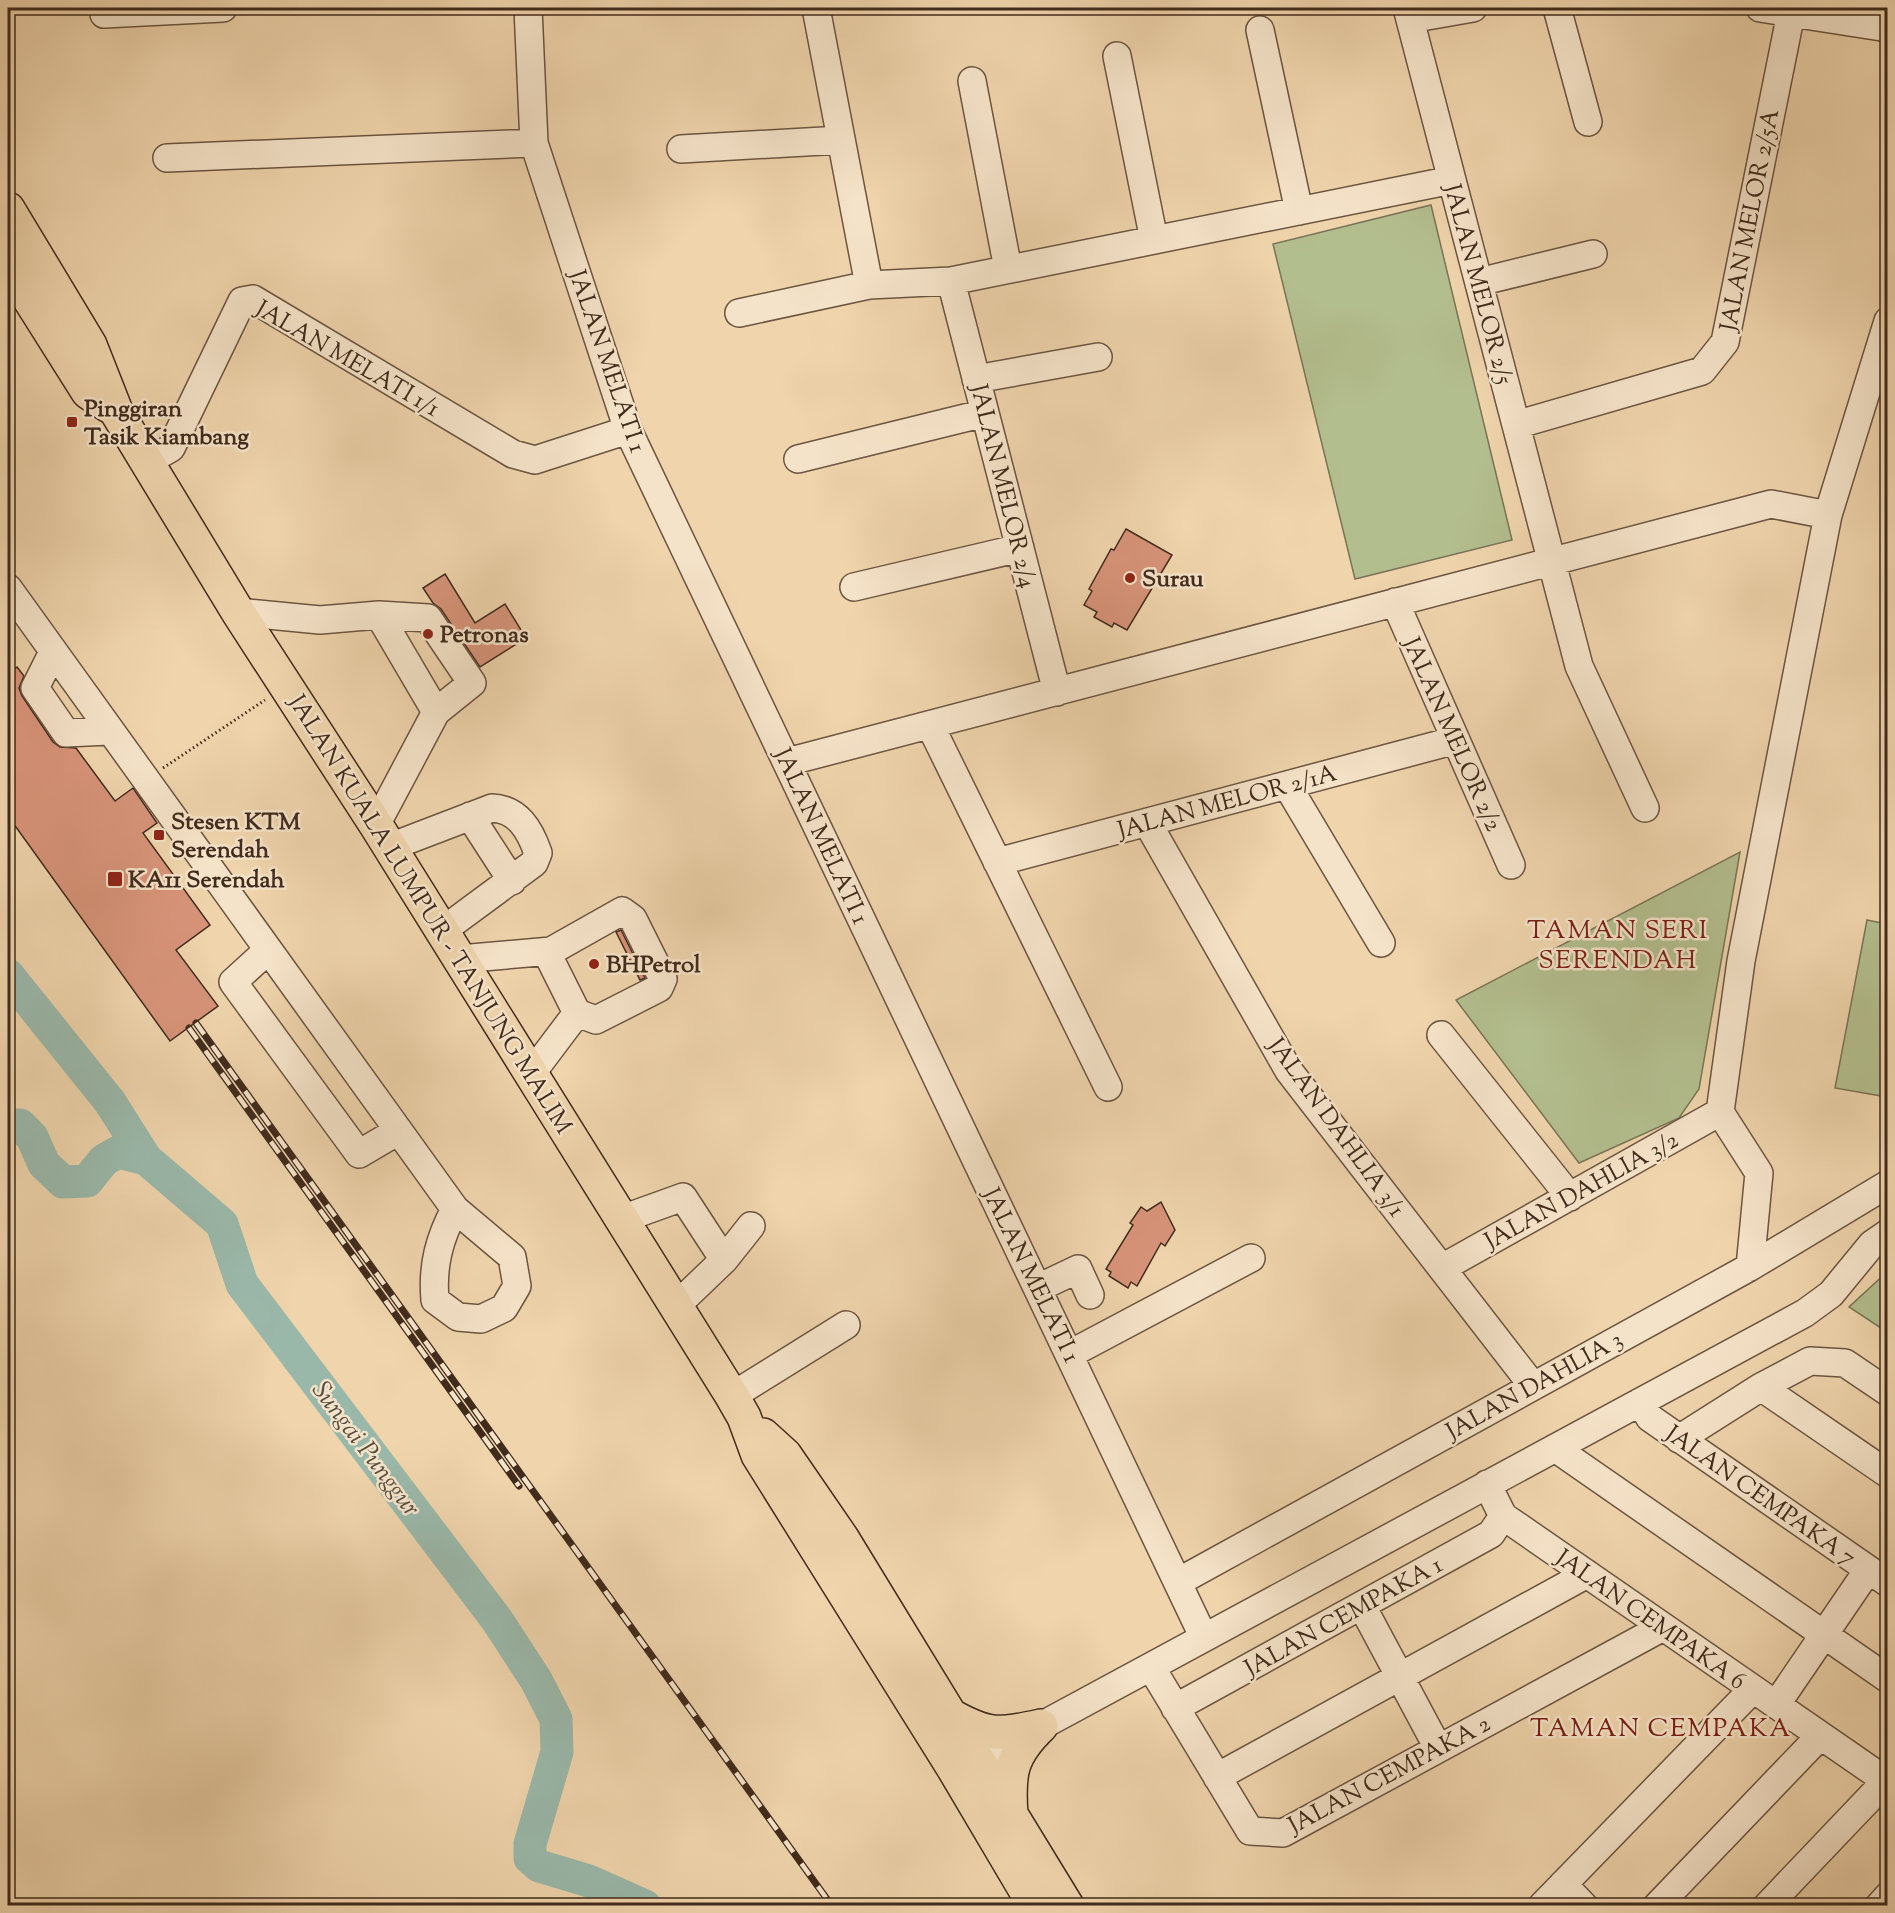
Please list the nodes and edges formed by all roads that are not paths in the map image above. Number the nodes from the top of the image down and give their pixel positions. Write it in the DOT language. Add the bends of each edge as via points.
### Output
graph roads {
  1 [pos="223,8"];
  2 [pos="528,8"];
  3 [pos="816,8"];
  4 [pos="1473,8"];
  5 [pos="1557,8"];
  6 [pos="1760,8"];
  7 [pos="1408,13"];
  8 [pos="1791,13"];
  9 [pos="104,14"];
  10 [pos="1887,28"];
  11 [pos="1260,30"];
  12 [pos="1117,56"];
  13 [pos="972,81"];
  14 [pos="1588,122"];
  15 [pos="841,140"];
  16 [pos="534,143"];
  17 [pos="681,149"];
  18 [pos="167,158"];
  19 [pos="1452,180"];
  20 [pos="8,209"];
  21 [pos="1299,211"];
  22 [pos="1154,240"];
  23 [pos="1593,254"];
  24 [pos="8,265"];
  25 [pos="1008,269"];
  26 [pos="951,281"];
  27 [pos="1479,282"];
  28 [pos="869,285"];
  29 [pos="740,313"];
  30 [pos="1887,321"];
  31 [pos="1098,357"];
  32 [pos="976,379"];
  33 [pos="116,411"];
  34 [pos="985,413"];
  35 [pos="1516,425"];
  36 [pos="628,430"];
  37 [pos="798,459"];
  38 [pos="148,461"];
  39 [pos="1828,515"];
  40 [pos="1020,548"];
  41 [pos="1551,561"];
  42 [pos="854,587"];
  43 [pos="8,588"];
  44 [pos="1395,602"];
  45 [pos="238,612"];
  46 [pos="379,615"];
  47 [pos="53,652"];
  48 [pos="1057,692"];
  49 [pos="436,712"];
  50 [pos="930,725"];
  51 [pos="108,731"];
  52 [pos="1456,740"];
  53 [pos="787,762"];
  54 [pos="1287,785"];
  55 [pos="1645,808"];
  56 [pos="470,816"];
  57 [pos="1147,822"];
  58 [pos="383,836"];
  59 [pos="998,861"];
  60 [pos="1512,865"];
  61 [pos="512,881"];
  62 [pos="442,931"];
  63 [pos="1381,943"];
  64 [pos="267,951"];
  65 [pos="550,951"];
  66 [pos="460,960"];
  67 [pos="577,1013"];
  68 [pos="1441,1035"];
  69 [pos="531,1074"];
  70 [pos="1108,1087"];
  71 [pos="1720,1112"];
  72 [pos="398,1131"];
  73 [pos="1887,1184"];
  74 [pos="1570,1197"];
  75 [pos="455,1209"];
  76 [pos="622,1219"];
  77 [pos="750,1226"];
  78 [pos="1887,1233"];
  79 [pos="1251,1258"];
  80 [pos="724,1260"];
  81 [pos="1750,1267"];
  82 [pos="1442,1268"];
  83 [pos="1038,1288"];
  84 [pos="1090,1295"];
  85 [pos="676,1306"];
  86 [pos="846,1325"];
  87 [pos="1070,1354"];
  88 [pos="1533,1386"];
  89 [pos="1761,1386"];
  90 [pos="1887,1392"];
  91 [pos="1640,1402"];
  92 [pos="738,1407"];
  93 [pos="1679,1439"];
  94 [pos="1554,1448"];
  95 [pos="1887,1474"];
  96 [pos="1487,1485"];
  97 [pos="1503,1516"];
  98 [pos="1587,1574"];
  99 [pos="1878,1577"];
  100 [pos="1178,1582"];
  101 [pos="1362,1606"];
  102 [pos="1663,1627"];
  103 [pos="1824,1635"];
  104 [pos="1204,1638"];
  105 [pos="1151,1667"];
  106 [pos="1400,1677"];
  107 [pos="1887,1679"];
  108 [pos="1753,1689"];
  109 [pos="1776,1705"];
  110 [pos="1175,1708"];
  111 [pos="950,1715"];
  112 [pos="1041,1726"];
  113 [pos="1820,1736"];
  114 [pos="1438,1748"];
  115 [pos="966,1763"];
  116 [pos="1217,1777"];
  117 [pos="1887,1782"];
  118 [pos="1011,1815"];
  119 [pos="1563,1884"];
  120 [pos="1887,1896"];
  121 [pos="1035,1905"];
  122 [pos="1066,1905"];
  123 [pos="1542,1905"];
  124 [pos="1584,1905"];
  125 [pos="1657,1905"];
  126 [pos="1767,1905"];
  127 [pos="1879,1905"];
  1 -- 9 [label="street"];
  2 -- 16 [label="street, JALAN MELATI 1"];
  3 -- 15 [label="street"];
  4 -- 7 [label="street"];
  5 -- 14 [label="street"];
  6 -- 8 [label="street"];
  7 -- 19 [label="street, JALAN MELOR 2/5"];
  8 -- 10 [label="street"];
  8 -- 35 [label="street, JALAN MELOR 2/5A" via="1725,342 1702,371"];
  11 -- 21 [label="street"];
  12 -- 22 [label="street"];
  13 -- 25 [label="street"];
  15 -- 17 [label="street"];
  15 -- 28 [label="street"];
  16 -- 18 [label="street"];
  16 -- 36 [label="street, JALAN MELATI 1"];
  19 -- 21 [label="street"];
  19 -- 27 [label="street, JALAN MELOR 2/5"];
  20 -- 33 [label="main road, JALAN KUALA LUMPUR - TANJUNG MALIM" via="90,345"];
  21 -- 22 [label="street"];
  22 -- 25 [label="street"];
  23 -- 27 [label="street"];
  24 -- 33 [label="main road, JALAN KUALA LUMPUR - TANJUNG MALIM" via="88,392"];
  25 -- 26 [label="street"];
  26 -- 28 [label="street"];
  26 -- 32 [label="street, JALAN MELOR 2/4"];
  27 -- 35 [label="street, JALAN MELOR 2/5"];
  28 -- 29 [label="street"];
  30 -- 39 [label="street"];
  31 -- 32 [label="street"];
  32 -- 34 [label="street, JALAN MELOR 2/4"];
  33 -- 38 [label="main road, JALAN KUALA LUMPUR - TANJUNG MALIM"];
  34 -- 37 [label="street"];
  34 -- 40 [label="street, JALAN MELOR 2/4"];
  35 -- 41 [label="street, JALAN MELOR 2/5"];
  36 -- 38 [label="street, JALAN MELATI 1/1" via="535,460 513,454 253,299 242,302 171,448"];
  36 -- 53 [label="street, JALAN MELATI 1"];
  38 -- 45 [label="main road, JALAN KUALA LUMPUR - TANJUNG MALIM"];
  39 -- 41 [label="street" via="1771,504"];
  39 -- 71 [label="street" via="1741,961"];
  40 -- 42 [label="street"];
  40 -- 48 [label="street, JALAN MELOR 2/4"];
  41 -- 44 [label="street"];
  41 -- 55 [label="street, JALAN MELOR 2/5" via="1579,666"];
  43 -- 47 [label="street"];
  44 -- 48 [label="street"];
  44 -- 52 [label="street, JALAN MELOR 2/2"];
  45 -- 46 [label="street" via="320,620"];
  45 -- 58 [label="main road, JALAN KUALA LUMPUR - TANJUNG MALIM"];
  46 -- 49 [label="street"];
  46 -- 49 [label="street" via="428,618 472,683"];
  47 -- 51 [label="street"];
  47 -- 51 [label="street" via="35,688 66,733"];
  48 -- 50 [label="street"];
  49 -- 58 [label="street"];
  50 -- 53 [label="street"];
  50 -- 59 [label="street"];
  51 -- 64 [label="street"];
  52 -- 54 [label="street, JALAN MELOR 2/1A"];
  52 -- 60 [label="street, JALAN MELOR 2/2"];
  53 -- 83 [label="street, JALAN MELATI 1"];
  54 -- 57 [label="street, JALAN MELOR 2/1A"];
  54 -- 63 [label="street"];
  56 -- 58 [label="street"];
  56 -- 61 [label="street"];
  56 -- 61 [label="street" via="492,808 506,808 534,841 538,853 534,863"];
  57 -- 59 [label="street, JALAN MELOR 2/1A"];
  57 -- 82 [label="street, JALAN DAHLIA 3/1" via="1289,1071"];
  58 -- 62 [label="main road, JALAN KUALA LUMPUR - TANJUNG MALIM"];
  59 -- 70 [label="street"];
  61 -- 62 [label="street"];
  62 -- 66 [label="main road, JALAN KUALA LUMPUR - TANJUNG MALIM"];
  64 -- 72 [label="street"];
  64 -- 72 [label="street" via="233,982 359,1154"];
  65 -- 66 [label="street"];
  65 -- 67 [label="street" via="550,959"];
  65 -- 67 [label="street" via="622,911 633,919 663,980 658,988 596,1020"];
  66 -- 69 [label="main road, JALAN KUALA LUMPUR - TANJUNG MALIM"];
  67 -- 69 [label="street"];
  68 -- 74 [label="street"];
  69 -- 76 [label="main road, JALAN KUALA LUMPUR - TANJUNG MALIM"];
  71 -- 74 [label="street, JALAN DAHLIA 3/2"];
  71 -- 81 [label="street" via="1759,1173"];
  72 -- 75 [label="street"];
  73 -- 81 [label="street, JALAN DAHLIA 3"];
  74 -- 82 [label="street, JALAN DAHLIA 3/2"];
  76 -- 80 [label="street" via="683,1197"];
  76 -- 85 [label="main road, JALAN KUALA LUMPUR - TANJUNG MALIM"];
  77 -- 80 [label="street"];
  78 -- 91 [label="street" via="1872,1245 1832,1294 1805,1313"];
  79 -- 87 [label="street"];
  80 -- 85 [label="street"];
  81 -- 88 [label="street, JALAN DAHLIA 3"];
  82 -- 88 [label="street, JALAN DAHLIA 3/1"];
  83 -- 84 [label="street" via="1078,1269"];
  83 -- 87 [label="street, JALAN MELATI 1"];
  85 -- 92 [label="main road, JALAN KUALA LUMPUR - TANJUNG MALIM"];
  86 -- 92 [label="street"];
  87 -- 100 [label="street, JALAN MELATI 1"];
  88 -- 100 [label="street, JALAN DAHLIA 3"];
  89 -- 90 [label="street" via="1810,1361 1833,1362 1845,1363"];
  89 -- 93 [label="street"];
  89 -- 95 [label="street"];
  91 -- 93 [label="street, JALAN CEMPAKA 7" via="1650,1418"];
  91 -- 94 [label="street"];
  92 -- 111 [label="main road, JALAN KUALA LUMPUR - TANJUNG MALIM" via="785,1455 842,1539"];
  92 -- 115 [label="main road, JALAN KUALA LUMPUR - TANJUNG MALIM" via="758,1455"];
  93 -- 99 [label="street, JALAN CEMPAKA 7"];
  94 -- 96 [label="street"];
  94 -- 103 [label="street"];
  96 -- 97 [label="street, JALAN CEMPAKA 6"];
  96 -- 104 [label="street"];
  97 -- 98 [label="street, JALAN CEMPAKA 6"];
  97 -- 101 [label="street, JALAN CEMPAKA 1" via="1491,1534"];
  98 -- 102 [label="street, JALAN CEMPAKA 6"];
  98 -- 106 [label="street"];
  99 -- 103 [label="street"];
  100 -- 104 [label="street, JALAN MELATI 1"];
  101 -- 106 [label="street"];
  101 -- 110 [label="street, JALAN CEMPAKA 1"];
  102 -- 108 [label="street, JALAN CEMPAKA 6"];
  102 -- 114 [label="street, JALAN CEMPAKA 2"];
  103 -- 107 [label="street"];
  103 -- 109 [label="street"];
  104 -- 105 [label="street"];
  105 -- 110 [label="street, JALAN CEMPAKA 2"];
  105 -- 112 [label="street"];
  106 -- 114 [label="street"];
  106 -- 116 [label="street"];
  108 -- 109 [label="street, JALAN CEMPAKA 6"];
  108 -- 119 [label="street"];
  109 -- 113 [label="street, JALAN CEMPAKA 6"];
  110 -- 116 [label="street, JALAN CEMPAKA 2"];
  111 -- 112 [label="main road" via="976,1730 997,1734"];
  111 -- 115 [label="main road, JALAN KUALA LUMPUR - TANJUNG MALIM"];
  112 -- 115 [label="street"];
  112 -- 118 [label="main road" via="1023,1743 1013,1763 1009,1783"];
  113 -- 117 [label="street, JALAN CEMPAKA 6"];
  113 -- 125 [label="street"];
  114 -- 116 [label="street, JALAN CEMPAKA 2" via="1283,1833 1250,1832"];
  115 -- 118 [label="main road, JALAN KUALA LUMPUR - TANJUNG MALIM"];
  115 -- 121 [label="main road, JALAN KUALA LUMPUR - TANJUNG MALIM"];
  117 -- 126 [label="street"];
  118 -- 122 [label="main road, JALAN KUALA LUMPUR - TANJUNG MALIM"];
  119 -- 123 [label="street"];
  119 -- 124 [label="street"];
  120 -- 127 [label="street"];
}
